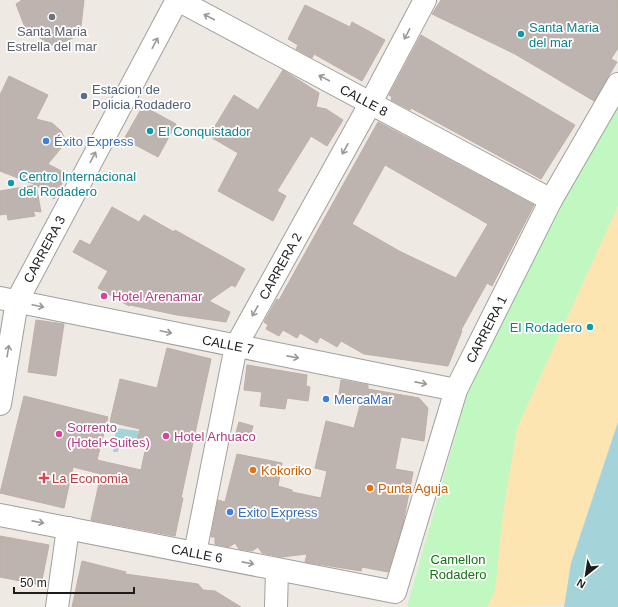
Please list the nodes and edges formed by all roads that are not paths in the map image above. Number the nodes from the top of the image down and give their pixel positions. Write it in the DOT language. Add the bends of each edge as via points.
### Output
graph roads {
  1 [pos="178,0"];
  2 [pos="426,0"];
  3 [pos="618,84"];
  4 [pos="370,104"];
  5 [pos="551,200"];
  6 [pos="8,300"];
  7 [pos="236,346"];
  8 [pos="456,390"];
  9 [pos="0,404"];
  10 [pos="0,514"];
  11 [pos="68,528"];
  12 [pos="195,553"];
  13 [pos="277,569"];
  14 [pos="395,592"];
  15 [pos="58,607"];
  16 [pos="276,607"];
  4 -- 1 [label="street, CALLE 8, one-way"];
  6 -- 1 [label="street, CARRERA 3, one-way"];
  2 -- 4 [label="street, CARRERA 2, one-way"];
  3 -- 5 [label="street, CARRERA 1"];
  4 -- 5 [label="street, CALLE 8"];
  4 -- 7 [label="street, CARRERA 2, one-way"];
  5 -- 8 [label="street, CARRERA 1"];
  6 -- 7 [label="street, CALLE 7, one-way"];
  9 -- 6 [label="street, CARRERA 3, one-way"];
  7 -- 8 [label="street, CALLE 7, one-way"];
  7 -- 12 [label="street, CARRERA 2"];
  8 -- 14 [label="street, CARRERA 1"];
  10 -- 11 [label="street, CALLE 6, one-way"];
  11 -- 12 [label="street, CALLE 6"];
  11 -- 15 [label="street"];
  12 -- 13 [label="street, CALLE 6, one-way"];
  13 -- 14 [label="street, CALLE 6"];
  13 -- 16 [label="street"];
}
